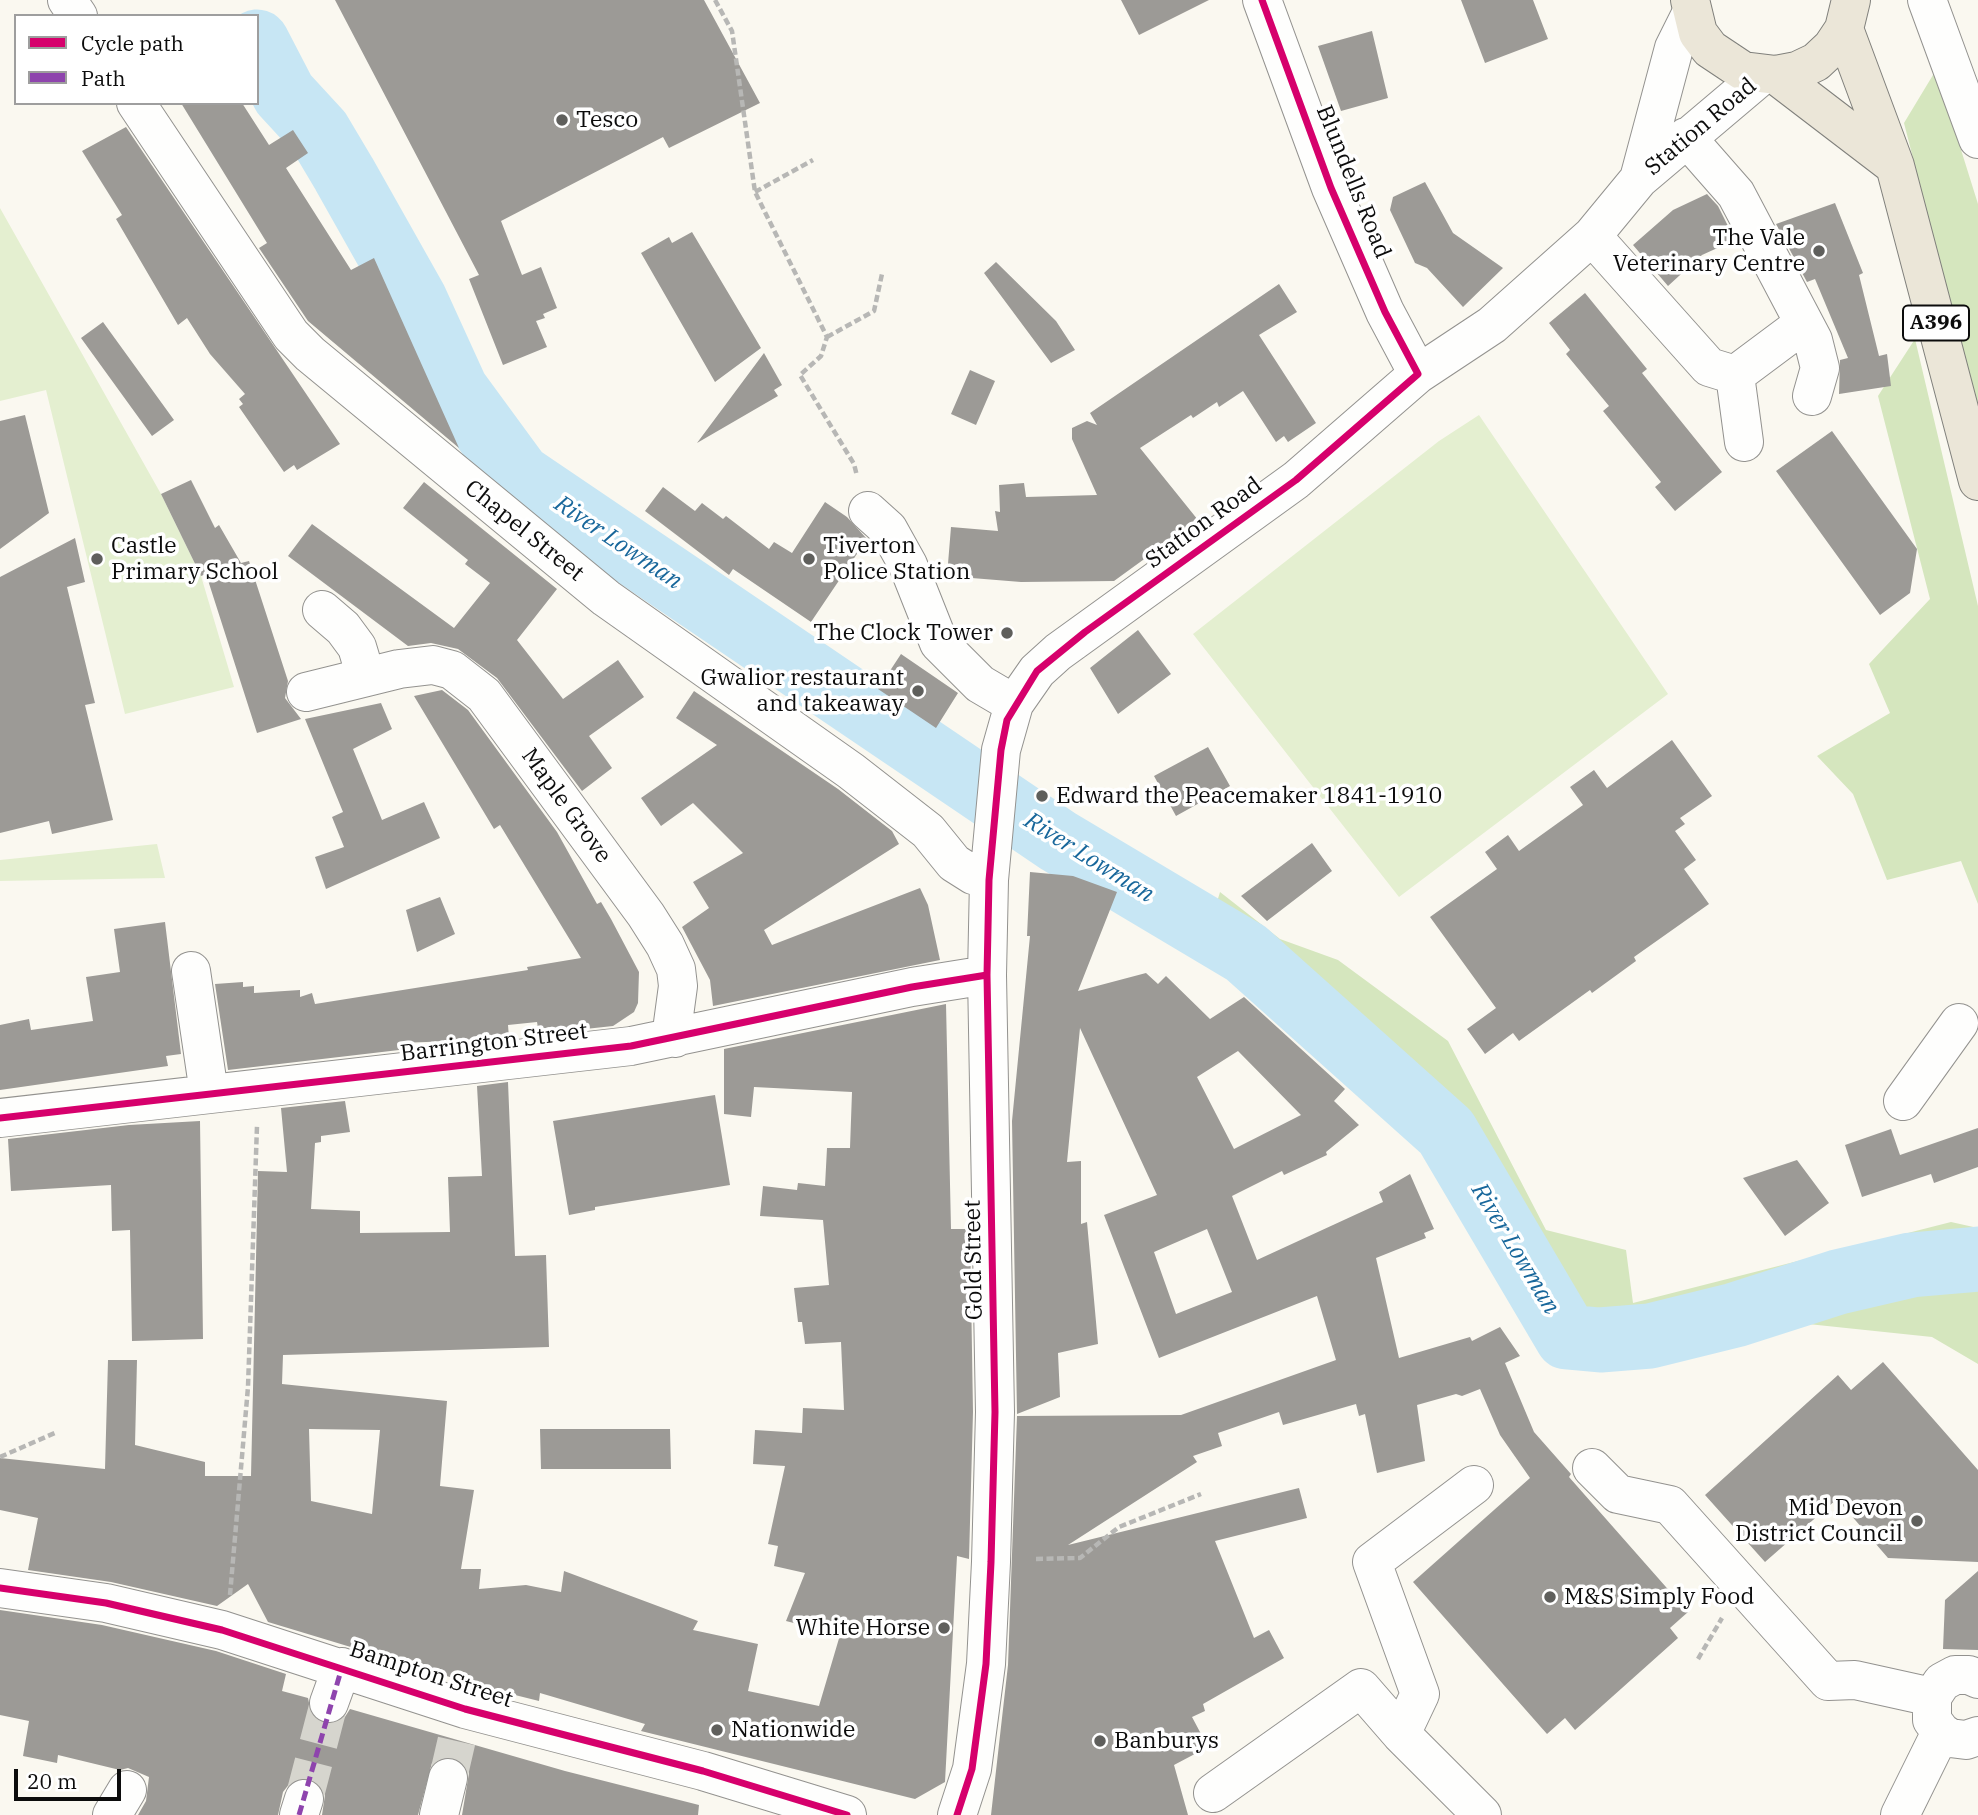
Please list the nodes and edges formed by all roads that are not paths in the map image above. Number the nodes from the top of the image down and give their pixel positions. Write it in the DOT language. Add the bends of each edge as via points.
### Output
graph roads {
  1 [pos="1262,0"];
  2 [pos="1927,0"];
  3 [pos="1690,7"];
  4 [pos="1847,15"];
  5 [pos="1769,75"];
  6 [pos="137,105"];
  7 [pos="1686,137"];
  8 [pos="1978,139"];
  9 [pos="1895,166"];
  10 [pos="1639,179"];
  11 [pos="1592,236"];
  12 [pos="1794,331"];
  13 [pos="1418,374"];
  14 [pos="1735,375"];
  15 [pos="1812,396"];
  16 [pos="1744,442"];
  17 [pos="1978,481"];
  18 [pos="868,511"];
  19 [pos="322,610"];
  20 [pos="366,677"];
  21 [pos="306,692"];
  22 [pos="1014,704"];
  23 [pos="989,880"];
  24 [pos="191,971"];
  25 [pos="987,975"];
  26 [pos="1959,1023"];
  27 [pos="675,1038"];
  28 [pos="209,1093"];
  29 [pos="1903,1101"];
  30 [pos="0,1118"];
  31 [pos="1592,1468"];
  32 [pos="1474,1485"];
  33 [pos="0,1588"];
  34 [pos="342,1667"];
  35 [pos="1978,1679"];
  36 [pos="329,1703"];
  37 [pos="1936,1714"];
  38 [pos="1401,1734"];
  39 [pos="1978,1736"];
  40 [pos="448,1778"];
  41 [pos="1213,1793"];
  42 [pos="439,1815"];
  43 [pos="847,1815"];
  44 [pos="957,1815"];
  45 [pos="1482,1815"];
  46 [pos="1900,1815"];
  1 -- 13 [label="street, Blundells Road" via="1331,188 1385,312"];
  2 -- 8 [label="street"];
  3 -- 5 [label="main road" via="1698,33 1717,55 1743,71"];
  3 -- 10 [label="street, Station Road" via="1674,48"];
  4 -- 5 [label="main road, A396" via="1832,47 1816,62 1797,71"];
  4 -- 9 [label="main road, A396"];
  5 -- 7 [label="street, Station Road"];
  5 -- 9 [label="main road"];
  6 -- 23 [label="street, Chapel Street" via="292,335 310,354 606,598 851,771 928,831 954,863"];
  7 -- 10 [label="street, Station Road"];
  7 -- 15 [label="street" via="1736,194 1813,340 1820,368"];
  9 -- 17 [label="main road, A396"];
  10 -- 11 [label="street, Station Road"];
  11 -- 13 [label="street, Station Road" via="1492,325"];
  11 -- 14 [label="street" via="1709,368"];
  12 -- 14 [label="street"];
  13 -- 22 [label="street, Station Road" via="1296,480 1058,652 1037,671"];
  14 -- 16 [label="street"];
  18 -- 22 [label="street" via="888,529 908,565 939,643 981,684"];
  19 -- 20 [label="street" via="357,646"];
  20 -- 21 [label="street, Maple Grove"];
  20 -- 27 [label="street, Maple Grove" via="433,665 452,670 484,695 665,945 678,986"];
  22 -- 23 [label="street, Gold Street" via="1001,750"];
  23 -- 25 [label="street, Gold Street"];
  24 -- 28 [label="street"];
  25 -- 27 [label="street, Barrington Street"];
  25 -- 44 [label="street, Gold Street" via="995,1412 991,1562 986,1664 972,1769"];
  26 -- 29 [label="street"];
  27 -- 28 [label="street, Barrington Street"];
  28 -- 30 [label="street, Barrington Street"];
  31 -- 37 [label="street" via="1618,1494 1670,1505 1828,1681 1855,1680"];
  32 -- 38 [label="street" via="1372,1562 1420,1694"];
  33 -- 34 [label="street, Bampton Street" via="106,1603 222,1630"];
  34 -- 36 [label="street"];
  34 -- 43 [label="street, Bampton Street" via="461,1724 703,1771"];
  35 -- 37 [label="street" via="1955,1675 1942,1682"];
  37 -- 39 [label="street" via="1950,1738"];
  37 -- 46 [label="street"];
  38 -- 41 [label="street" via="1361,1688"];
  38 -- 45 [label="street"];
  40 -- 42 [label="street"];
}
